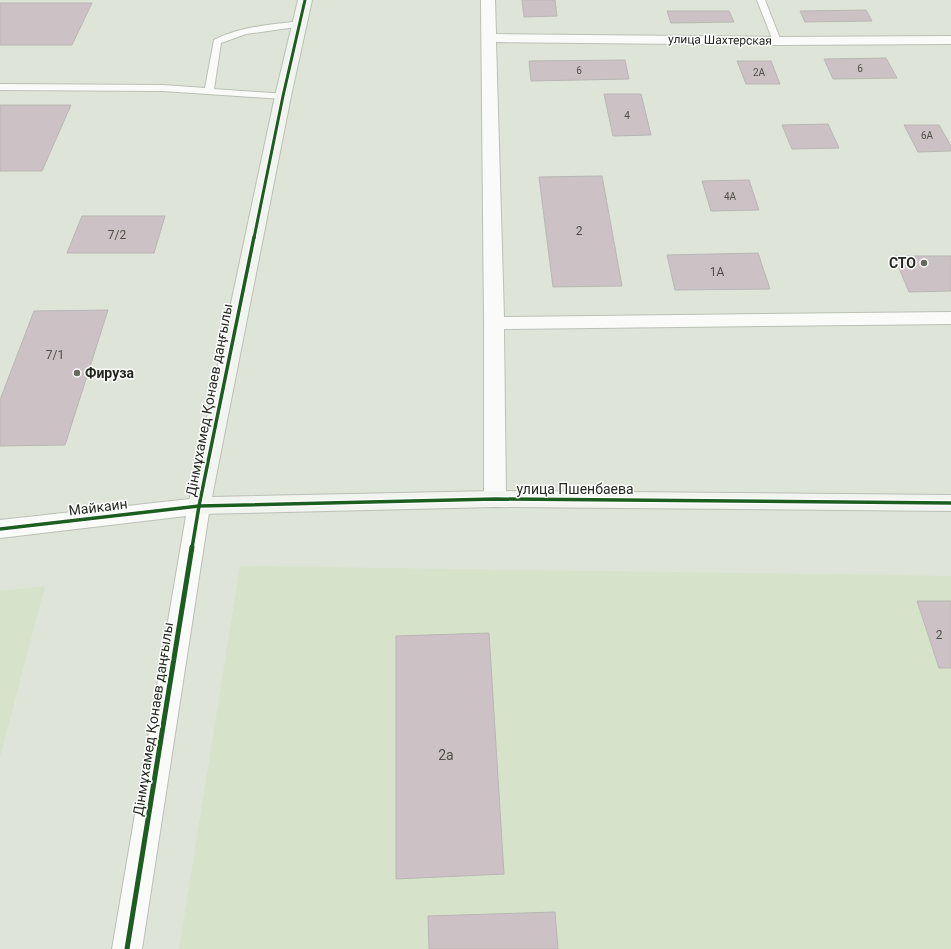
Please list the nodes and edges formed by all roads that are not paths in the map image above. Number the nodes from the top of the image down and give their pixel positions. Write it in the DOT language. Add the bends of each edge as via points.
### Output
graph roads {
  1 [pos="305,0"];
  2 [pos="488,0"];
  3 [pos="760,0"];
  4 [pos="300,24"];
  5 [pos="489,38"];
  6 [pos="951,40"];
  7 [pos="777,41"];
  8 [pos="0,88"];
  9 [pos="209,90"];
  10 [pos="282,96"];
  11 [pos="951,318"];
  12 [pos="494,323"];
  13 [pos="495,499"];
  14 [pos="951,503"];
  15 [pos="199,506"];
  16 [pos="0,529"];
  17 [pos="127,949"];
  1 -- 4 [label="street, Дінмұхамед Қонаев даңғылы"];
  2 -- 5 [label="street"];
  3 -- 7 [label="lane"];
  4 -- 9 [label="lane" via="238,33 217,42"];
  4 -- 10 [label="street, Дінмұхамед Қонаев даңғылы"];
  5 -- 7 [label="street, улица Шахтерская"];
  5 -- 12 [label="street"];
  6 -- 7 [label="street, улица Шахтерская"];
  8 -- 9 [label="lane"];
  9 -- 10 [label="lane"];
  10 -- 15 [label="street, Дінмұхамед Қонаев даңғылы"];
  11 -- 12 [label="street"];
  12 -- 13 [label="street"];
  13 -- 14 [label="street, улица Пшенбаева"];
  13 -- 15 [label="street, улица Пшенбаева"];
  15 -- 16 [label="street, Майкаин"];
  15 -- 17 [label="street, Дінмұхамед Қонаев даңғылы"];
}
